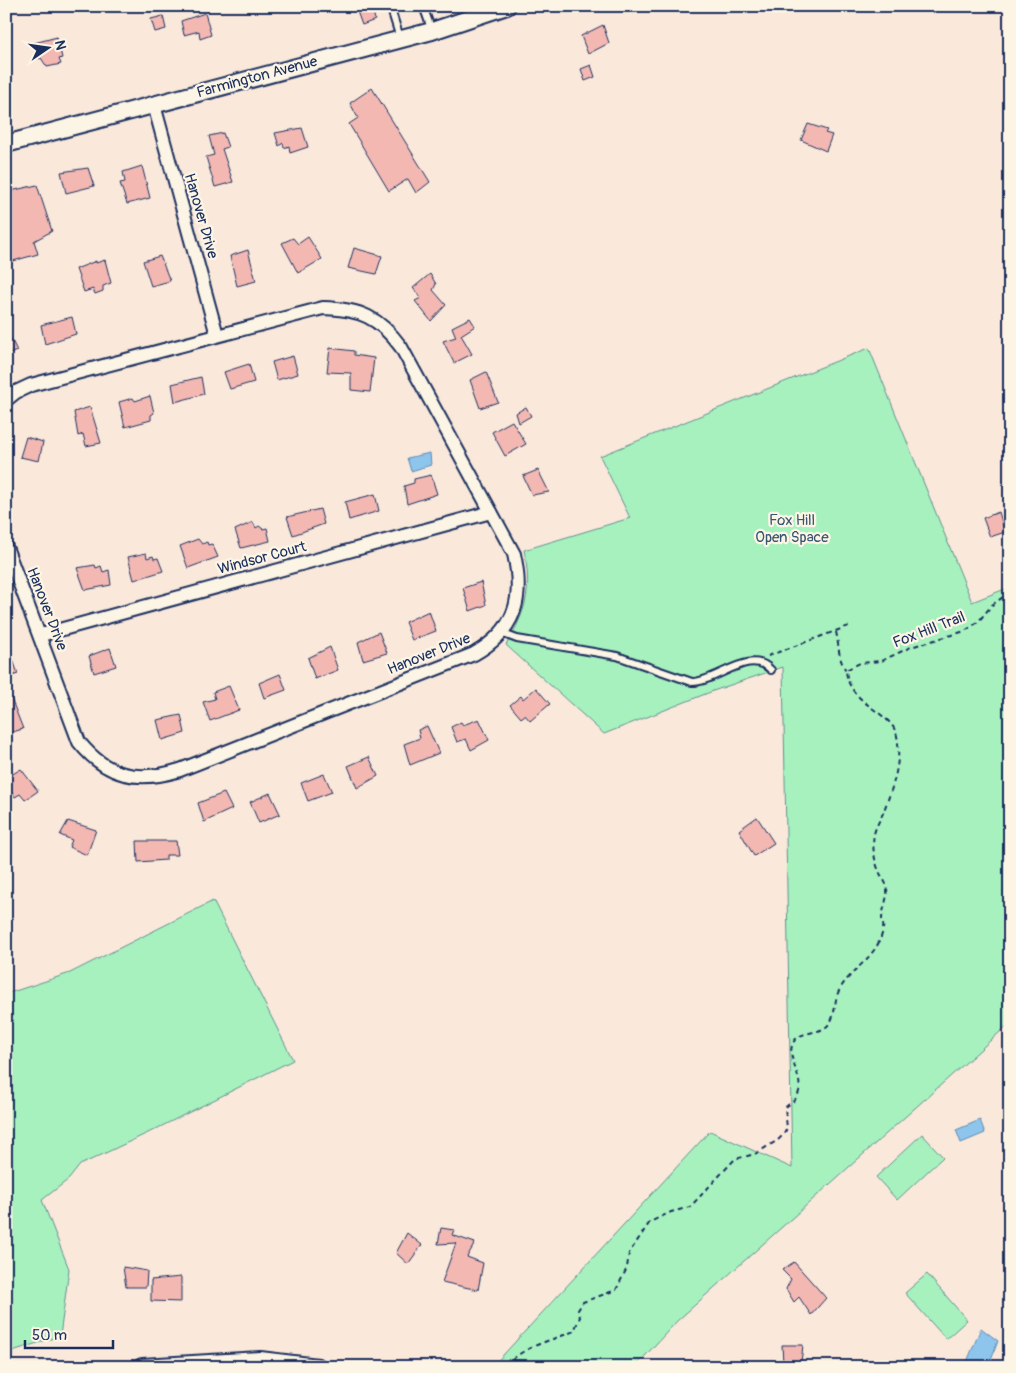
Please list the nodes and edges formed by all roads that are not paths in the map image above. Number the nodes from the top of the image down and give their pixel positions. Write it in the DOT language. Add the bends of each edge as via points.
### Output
graph roads {
  1 [pos="390,6"];
  2 [pos="423,6"];
  3 [pos="507,6"];
  4 [pos="488,10"];
  5 [pos="432,32"];
  6 [pos="400,40"];
  7 [pos="154,105"];
  8 [pos="6,144"];
  9 [pos="218,335"];
  10 [pos="6,400"];
  11 [pos="491,512"];
  12 [pos="6,547"];
  13 [pos="501,633"];
  14 [pos="40,635"];
  15 [pos="770,670"];
  16 [pos="142,1367"];
  17 [pos="318,1367"];
  1 -- 6 [label="lane"];
  2 -- 5 [label="lane"];
  3 -- 4 [label="street, Farmington Avenue"];
  4 -- 5 [label="street, Farmington Avenue"];
  5 -- 6 [label="street, Farmington Avenue"];
  6 -- 7 [label="street, Farmington Avenue"];
  7 -- 8 [label="street, Farmington Avenue"];
  7 -- 9 [label="street, Hanover Drive"];
  9 -- 10 [label="street, Hanover Drive" via="31,385"];
  9 -- 11 [label="street, Hanover Drive" via="323,308 356,311 388,329"];
  11 -- 13 [label="street, Hanover Drive" via="514,554 519,576 519,596 514,613"];
  11 -- 14 [label="street, Windsor Court"];
  12 -- 14 [label="street, Hanover Drive"];
  13 -- 14 [label="street, Hanover Drive" via="490,645 474,654 180,770 163,776 142,777 104,767 79,742"];
  13 -- 15 [label="lane" via="517,639 617,656 692,682 703,682 752,661 765,664"];
  16 -- 17 [label="street" via="260,1360"];
}
